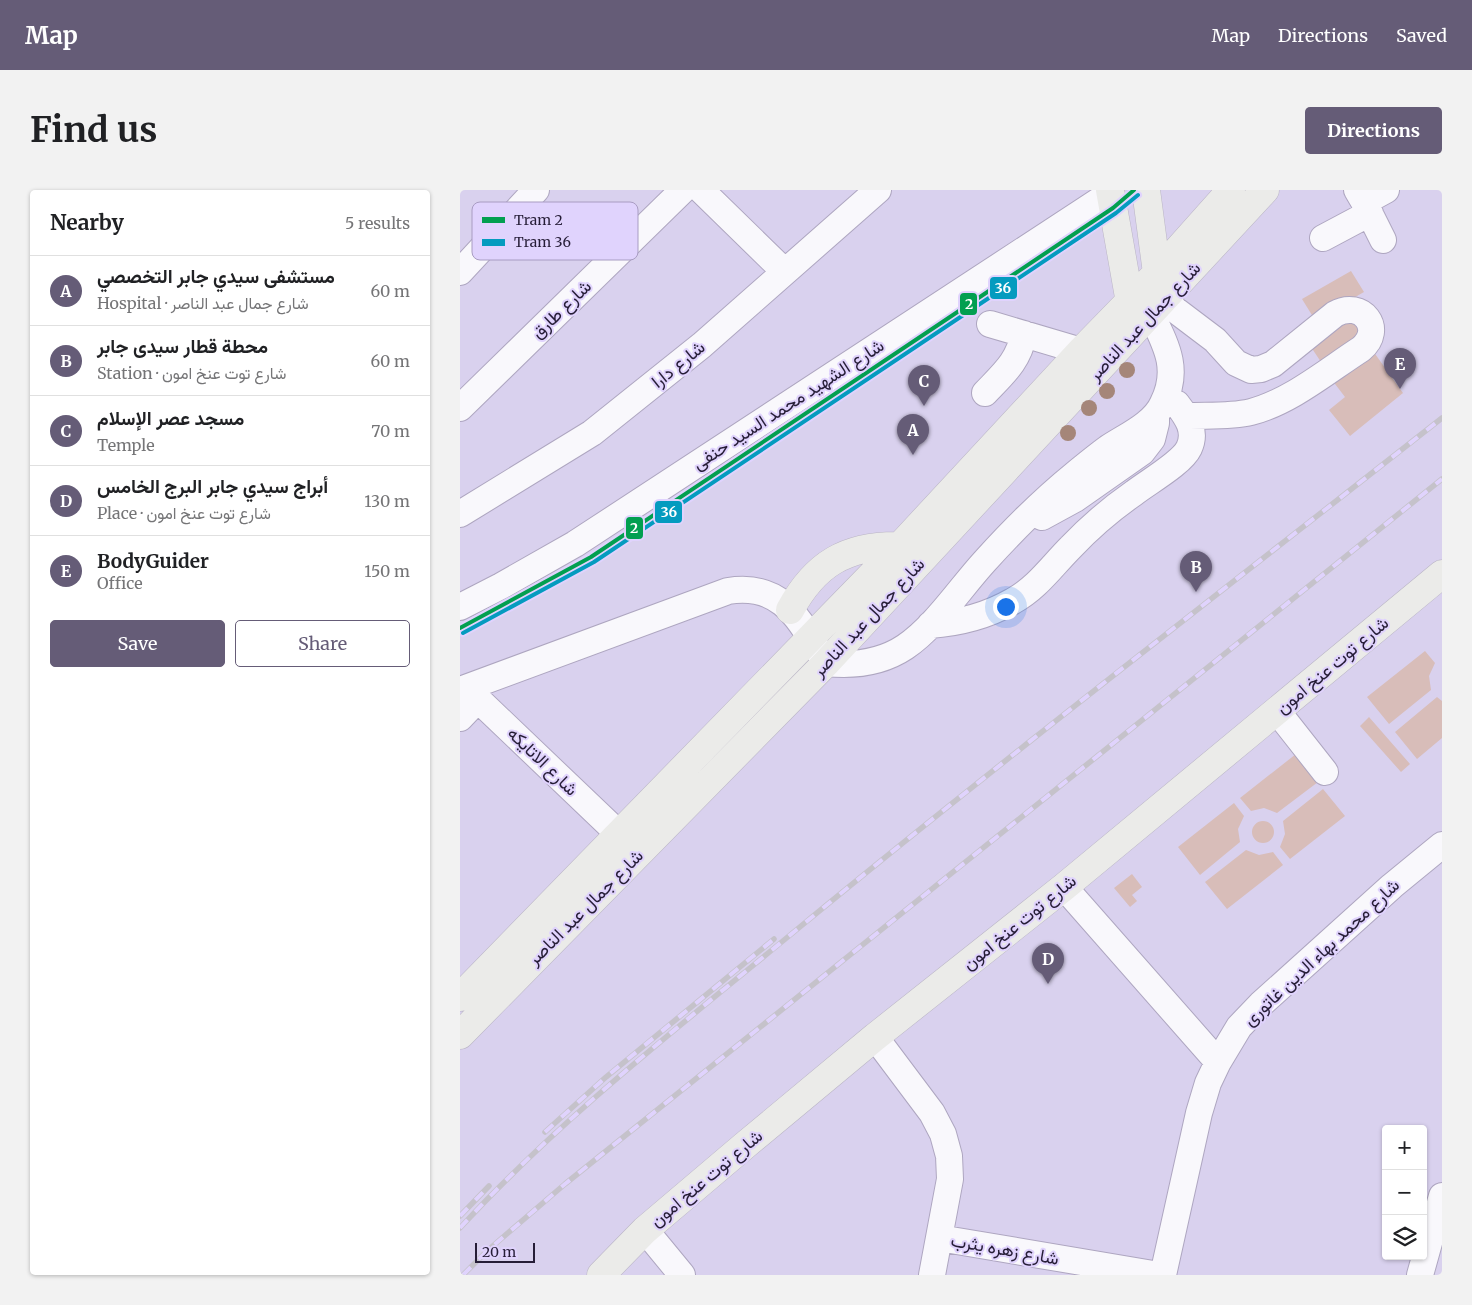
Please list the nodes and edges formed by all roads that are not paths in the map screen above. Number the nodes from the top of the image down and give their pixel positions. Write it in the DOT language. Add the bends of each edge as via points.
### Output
graph roads {
  1 [pos="536,190"];
  2 [pos="683,190"];
  3 [pos="701,190"];
  4 [pos="878,190"];
  5 [pos="1146,190"];
  6 [pos="1231,190"];
  7 [pos="1266,190"];
  8 [pos="1110,192"];
  9 [pos="1369,199"];
  10 [pos="525,202"];
  11 [pos="638,234"];
  12 [pos="1324,238"];
  13 [pos="1383,240"];
  14 [pos="472,259"];
  15 [pos="611,260"];
  16 [pos="460,272"];
  17 [pos="786,272"];
  18 [pos="1148,303"];
  19 [pos="990,324"];
  20 [pos="1024,334"];
  21 [pos="1080,351"];
  22 [pos="1168,392"];
  23 [pos="985,393"];
  24 [pos="460,408"];
  25 [pos="1156,415"];
  26 [pos="1186,416"];
  27 [pos="1120,467"];
  28 [pos="1135,491"];
  29 [pos="463,508"];
  30 [pos="1014,530"];
  31 [pos="900,546"];
  32 [pos="1442,574"];
  33 [pos="460,607"];
  34 [pos="790,610"];
  35 [pos="930,625"];
  36 [pos="810,639"];
  37 [pos="826,663"];
  38 [pos="468,692"];
  39 [pos="1276,711"];
  40 [pos="460,718"];
  41 [pos="1325,772"];
  42 [pos="620,835"];
  43 [pos="1442,845"];
  44 [pos="1064,887"];
  45 [pos="460,997"];
  46 [pos="460,1035"];
  47 [pos="875,1036"];
  48 [pos="1218,1062"];
  49 [pos="1442,1196"];
  50 [pos="645,1230"];
  51 [pos="939,1238"];
  52 [pos="600,1275"];
  53 [pos="682,1275"];
  54 [pos="932,1275"];
  55 [pos="1161,1275"];
  56 [pos="1420,1275"];
  1 -- 10 [label="street"];
  2 -- 11 [label="street, شارع طارق"];
  3 -- 17 [label="street"];
  4 -- 17 [label="street, شارع دارا"];
  5 -- 18 [label="main road"];
  6 -- 18 [label="main road, شارع جمال عبد الناصر"];
  7 -- 18 [label="main road, شارع جمال عبد الناصر"];
  8 -- 18 [label="main road"];
  8 -- 33 [label="street, شارع الشهيد محمد السيد حنفى" via="575,544"];
  9 -- 12 [label="street"];
  9 -- 13 [label="street"];
  14 -- 16 [label="street"];
  15 -- 24 [label="street, شارع طارق"];
  17 -- 29 [label="street, شارع دارا" via="702,345 592,433"];
  18 -- 21 [label="main road, شارع جمال عبد الناصر"];
  18 -- 22 [label="street" via="1170,358 1172,370"];
  18 -- 26 [label="street" via="1174,309 1215,340 1236,363 1251,370 1273,364 1342,310 1358,310 1369,321 1371,329 1367,344 1270,406 1229,415"];
  18 -- 37 [label="main road, شارع جمال عبد الناصر"];
  19 -- 20 [label="street"];
  20 -- 21 [label="street"];
  20 -- 23 [label="street" via="1018,356"];
  21 -- 31 [label="main road, شارع جمال عبد الناصر"];
  22 -- 25 [label="street"];
  22 -- 26 [label="street"];
  25 -- 27 [label="street" via="1154,431 1147,446"];
  25 -- 30 [label="street" via="1106,449"];
  26 -- 28 [label="street" via="1192,430 1187,453"];
  27 -- 28 [label="street"];
  27 -- 30 [label="street" via="1056,510"];
  28 -- 35 [label="street" via="1091,527 1049,572 1015,600 974,618"];
  30 -- 35 [label="street"];
  31 -- 34 [label="main road" via="861,549 826,565 811,578"];
  31 -- 36 [label="main road, شارع جمال عبد الناصر"];
  32 -- 39 [label="main road, شارع توت عنخ امون"];
  34 -- 36 [label="street"];
  34 -- 38 [label="street" via="762,591 728,591"];
  35 -- 37 [label="street" via="890,655 859,664"];
  36 -- 37 [label="street"];
  36 -- 42 [label="main road, شارع جمال عبد الناصر"];
  37 -- 46 [label="main road, شارع جمال عبد الناصر"];
  38 -- 40 [label="street"];
  38 -- 42 [label="street, شارع الاتايكه"];
  39 -- 41 [label="street"];
  39 -- 44 [label="main road, شارع توت عنخ امون"];
  42 -- 45 [label="main road, شارع جمال عبد الناصر"];
  43 -- 48 [label="street, شارع محمد بهاء الدين غاتورى" via="1261,1004 1239,1027"];
  44 -- 47 [label="main road, شارع توت عنخ امون"];
  44 -- 48 [label="street"];
  47 -- 50 [label="main road, شارع توت عنخ امون"];
  47 -- 51 [label="street" via="932,1113 950,1156 950,1179"];
  48 -- 55 [label="street, شارع محمد بهاء الدين غاتورى" via="1199,1113"];
  49 -- 56 [label="street"];
  50 -- 52 [label="main road, شارع توت عنخ امون"];
  50 -- 53 [label="street"];
  51 -- 54 [label="street"];
  51 -- 55 [label="street, شارع زهره يثرب"];
}
